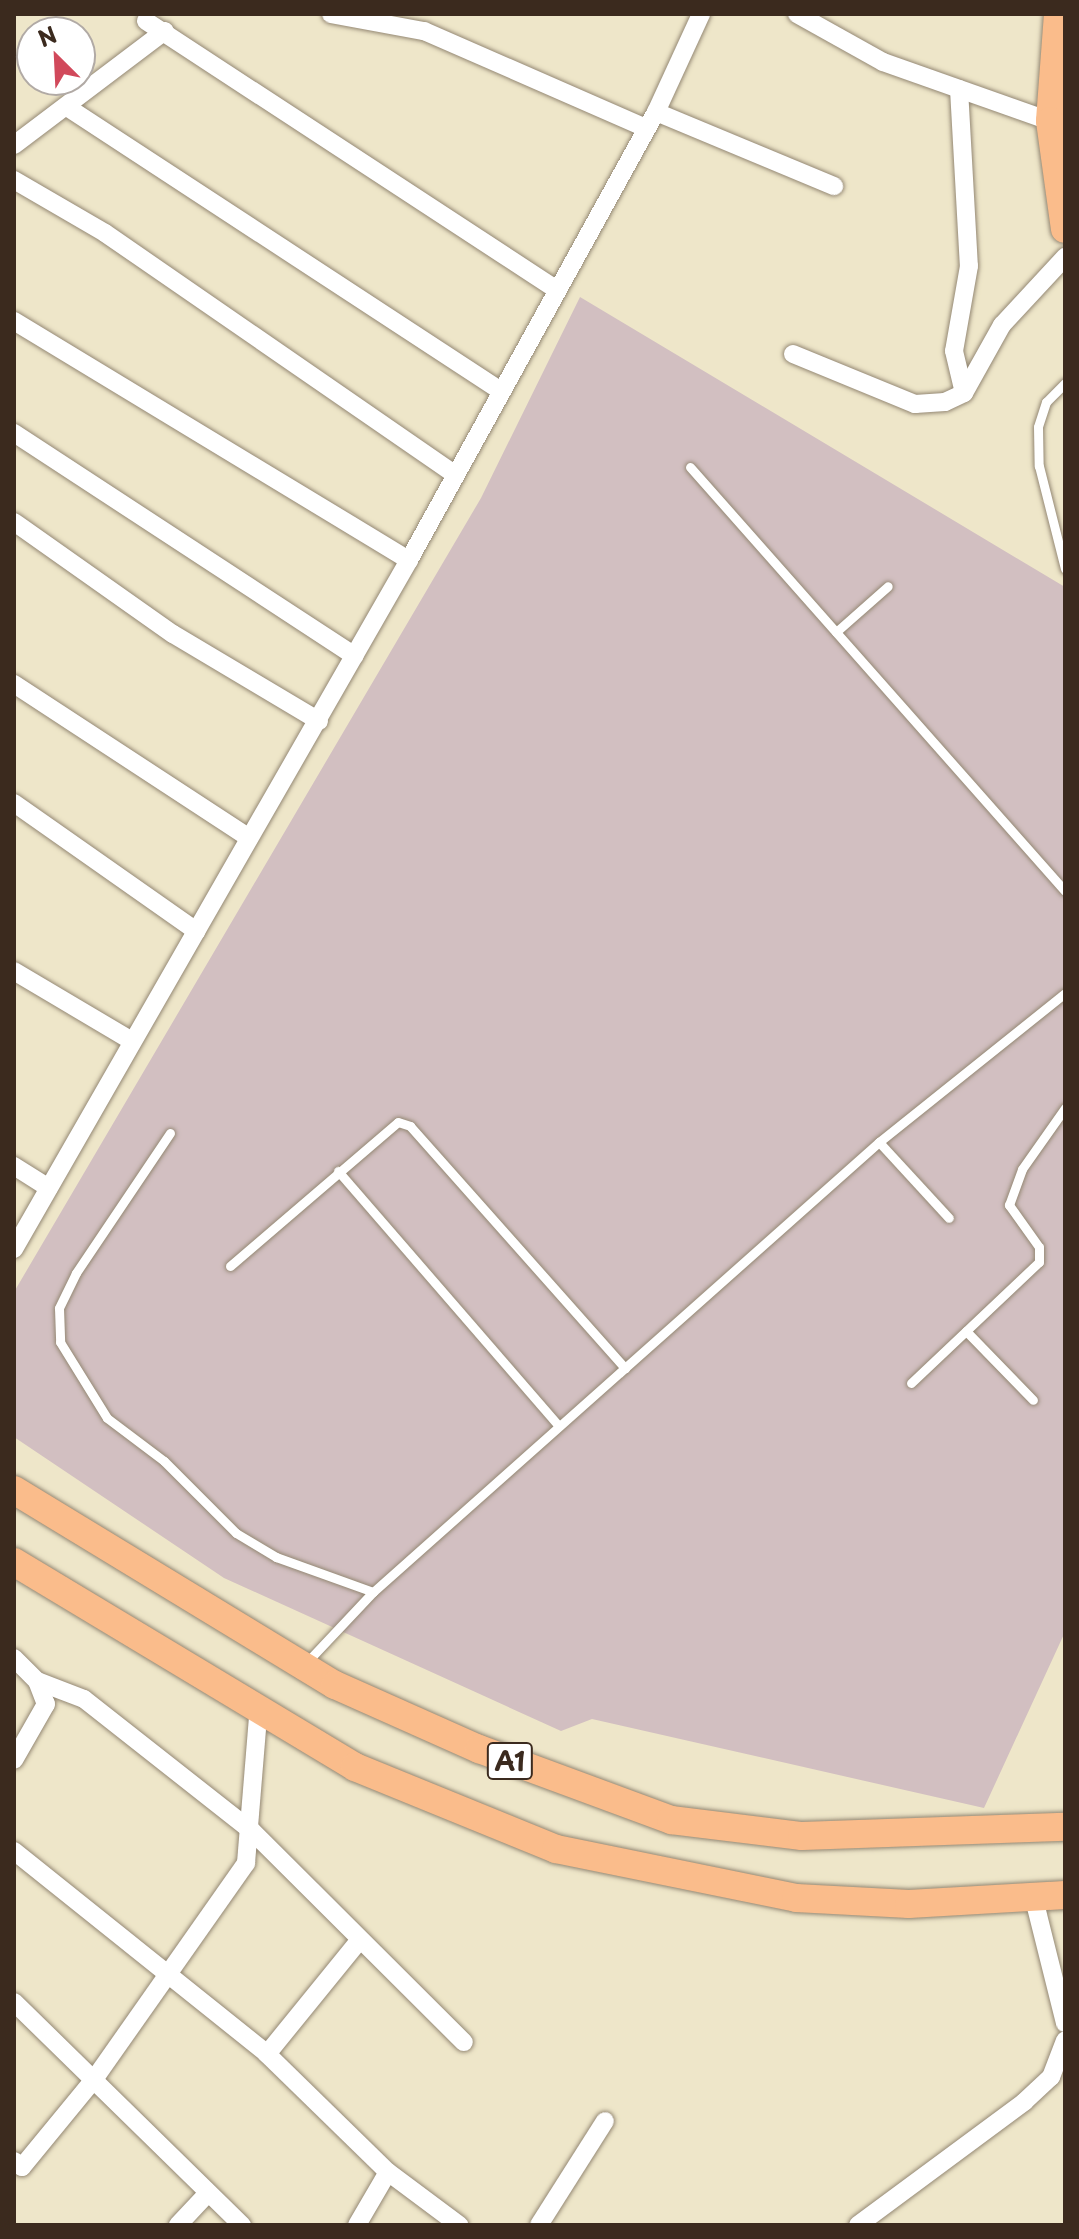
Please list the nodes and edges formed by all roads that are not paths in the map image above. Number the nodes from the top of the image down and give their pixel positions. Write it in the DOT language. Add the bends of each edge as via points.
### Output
graph roads {
  1 [pos="331,14"];
  2 [pos="420,14"];
  3 [pos="701,14"];
  4 [pos="797,14"];
  5 [pos="1058,14"];
  6 [pos="144,16"];
  7 [pos="406,28"];
  8 [pos="165,31"];
  9 [pos="959,89"];
  10 [pos="70,109"];
  11 [pos="656,112"];
  12 [pos="1050,121"];
  13 [pos="646,128"];
  14 [pos="14,145"];
  15 [pos="14,180"];
  16 [pos="834,186"];
  17 [pos="1065,229"];
  18 [pos="1065,257"];
  19 [pos="555,289"];
  20 [pos="14,321"];
  21 [pos="793,354"];
  22 [pos="1065,383"];
  23 [pos="501,391"];
  24 [pos="964,393"];
  25 [pos="14,433"];
  26 [pos="690,467"];
  27 [pos="455,474"];
  28 [pos="14,522"];
  29 [pos="409,560"];
  30 [pos="1065,569"];
  31 [pos="888,586"];
  32 [pos="836,632"];
  33 [pos="355,656"];
  34 [pos="14,684"];
  35 [pos="319,721"];
  36 [pos="14,803"];
  37 [pos="249,838"];
  38 [pos="1065,891"];
  39 [pos="196,931"];
  40 [pos="14,971"];
  41 [pos="1065,993"];
  42 [pos="132,1041"];
  43 [pos="1065,1108"];
  44 [pos="170,1133"];
  45 [pos="879,1142"];
  46 [pos="14,1166"];
  47 [pos="338,1171"];
  48 [pos="49,1188"];
  49 [pos="949,1218"];
  50 [pos="14,1249"];
  51 [pos="230,1266"];
  52 [pos="966,1331"];
  53 [pos="625,1368"];
  54 [pos="911,1383"];
  55 [pos="1033,1400"];
  56 [pos="559,1426"];
  57 [pos="14,1490"];
  58 [pos="14,1562"];
  59 [pos="373,1592"];
  60 [pos="14,1658"];
  61 [pos="304,1666"];
  62 [pos="37,1681"];
  63 [pos="258,1716"];
  64 [pos="14,1760"];
  65 [pos="1065,1827"];
  66 [pos="252,1831"];
  67 [pos="14,1851"];
  68 [pos="1065,1895"];
  69 [pos="1034,1899"];
  70 [pos="358,1942"];
  71 [pos="166,1978"];
  72 [pos="14,2002"];
  73 [pos="1065,2023"];
  74 [pos="464,2042"];
  75 [pos="1065,2043"];
  76 [pos="267,2054"];
  77 [pos="95,2078"];
  78 [pos="605,2121"];
  79 [pos="17,2169"];
  80 [pos="388,2172"];
  81 [pos="207,2194"];
  82 [pos="178,2225"];
  83 [pos="242,2225"];
  84 [pos="357,2225"];
  85 [pos="459,2225"];
  86 [pos="539,2225"];
  87 [pos="858,2225"];
  1 -- 7 [label="street"];
  2 -- 7 [label="street"];
  3 -- 11 [label="street"];
  4 -- 9 [label="street" via="883,62"];
  5 -- 12 [label="main road"];
  6 -- 8 [label="street"];
  7 -- 13 [label="street"];
  8 -- 10 [label="street"];
  8 -- 19 [label="street"];
  9 -- 12 [label="street"];
  9 -- 24 [label="street" via="969,266 954,351"];
  10 -- 14 [label="street"];
  10 -- 23 [label="street"];
  11 -- 13 [label="street"];
  11 -- 16 [label="street"];
  12 -- 17 [label="main road"];
  13 -- 19 [label="street"];
  15 -- 27 [label="street" via="105,233"];
  18 -- 24 [label="street" via="1002,325"];
  19 -- 23 [label="street"];
  20 -- 29 [label="street"];
  21 -- 24 [label="street" via="915,404"];
  22 -- 30 [label="lane" via="1046,402 1038,427 1039,466"];
  23 -- 27 [label="street"];
  25 -- 33 [label="street"];
  26 -- 32 [label="lane"];
  27 -- 29 [label="street"];
  28 -- 35 [label="street" via="173,634"];
  29 -- 33 [label="street"];
  31 -- 32 [label="lane"];
  32 -- 38 [label="lane"];
  33 -- 35 [label="street"];
  34 -- 37 [label="street"];
  35 -- 37 [label="street"];
  36 -- 39 [label="street"];
  37 -- 39 [label="street"];
  39 -- 42 [label="street"];
  40 -- 42 [label="street"];
  41 -- 45 [label="lane"];
  42 -- 48 [label="street"];
  43 -- 52 [label="lane" via="1022,1169 1009,1205 1039,1247 1039,1262"];
  44 -- 59 [label="lane" via="76,1273 59,1308 60,1342 107,1418 164,1461 236,1533 276,1557"];
  45 -- 49 [label="lane"];
  45 -- 53 [label="lane"];
  46 -- 48 [label="street"];
  47 -- 51 [label="lane"];
  47 -- 53 [label="lane" via="387,1128 398,1122 410,1126"];
  47 -- 56 [label="lane"];
  48 -- 50 [label="street"];
  52 -- 54 [label="lane"];
  52 -- 55 [label="lane"];
  53 -- 56 [label="lane"];
  56 -- 59 [label="lane"];
  57 -- 61 [label="main road, A1"];
  58 -- 63 [label="main road, A1"];
  59 -- 61 [label="lane"];
  60 -- 62 [label="street"];
  61 -- 65 [label="main road, A1" via="479,1749 671,1820 802,1836"];
  62 -- 64 [label="street" via="45,1716"];
  62 -- 66 [label="street" via="84,1699"];
  63 -- 66 [label="street"];
  63 -- 69 [label="main road, A1" via="466,1816 556,1849 796,1898"];
  66 -- 70 [label="street"];
  66 -- 71 [label="street" via="246,1863"];
  67 -- 71 [label="street"];
  68 -- 69 [label="main road, A1"];
  69 -- 73 [label="street"];
  70 -- 74 [label="street"];
  70 -- 76 [label="street"];
  71 -- 76 [label="street"];
  71 -- 77 [label="street"];
  72 -- 77 [label="street"];
  75 -- 87 [label="street" via="1051,2077 1024,2102"];
  76 -- 80 [label="street"];
  77 -- 79 [label="street"];
  77 -- 81 [label="street"];
  78 -- 86 [label="street"];
  80 -- 84 [label="street"];
  80 -- 85 [label="street"];
  81 -- 82 [label="street"];
  81 -- 83 [label="street"];
}
